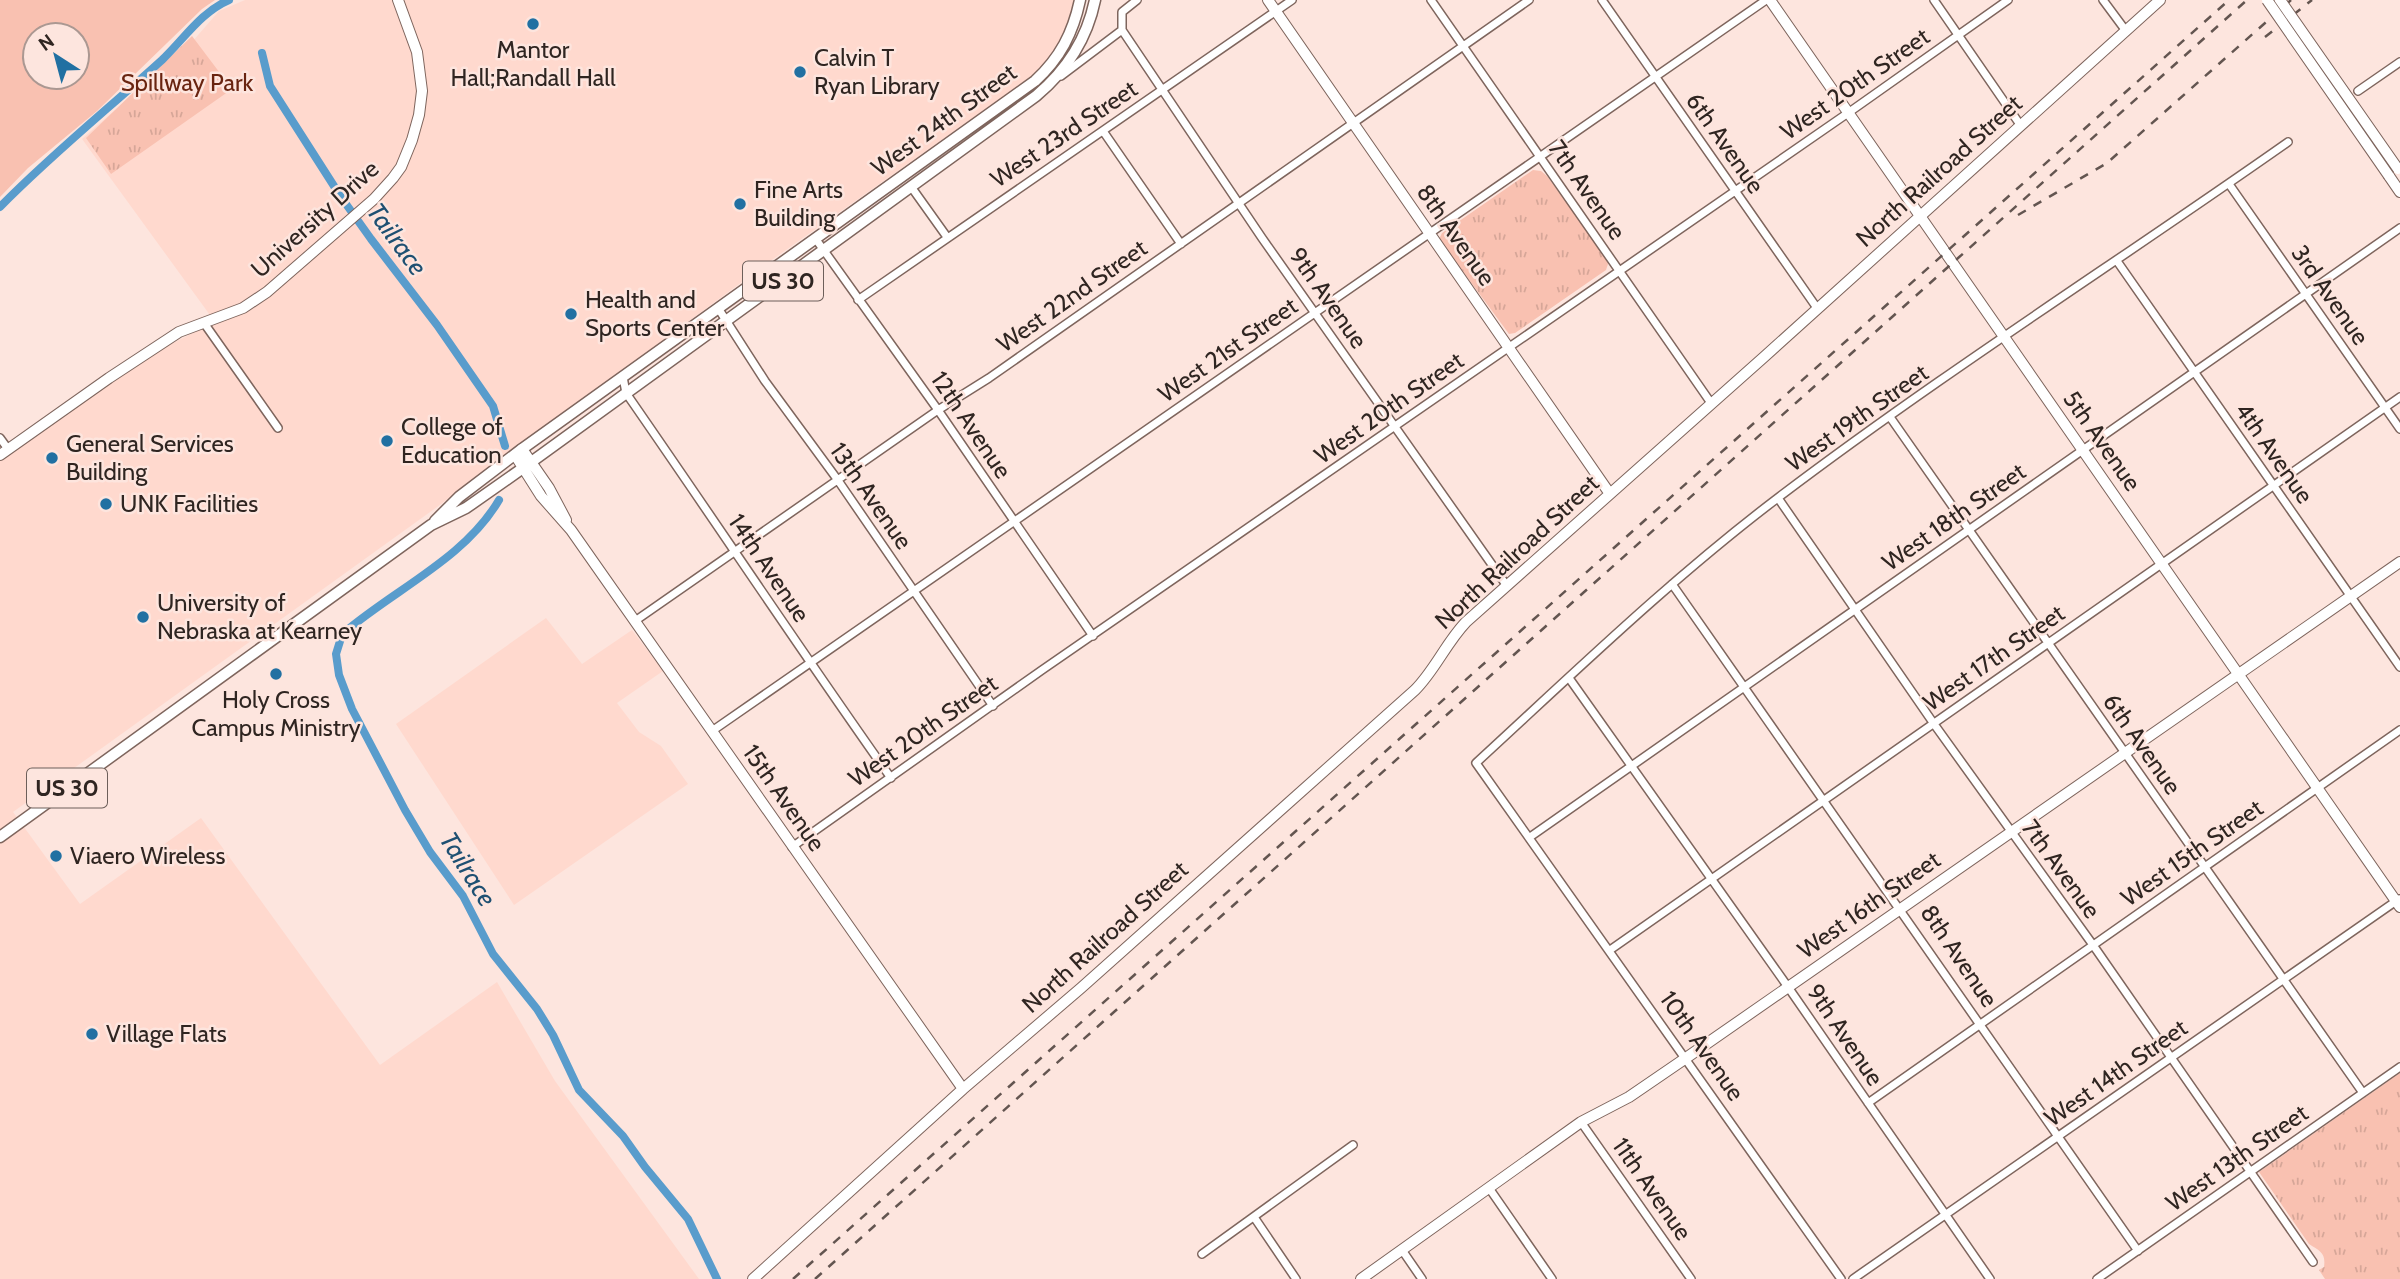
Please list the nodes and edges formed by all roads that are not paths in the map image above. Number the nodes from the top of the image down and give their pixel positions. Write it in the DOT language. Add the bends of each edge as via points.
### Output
graph roads {
  1 [pos="398,0"];
  2 [pos="1080,0"];
  3 [pos="1095,0"];
  4 [pos="1137,0"];
  5 [pos="1268,0"];
  6 [pos="1292,0"];
  7 [pos="1431,0"];
  8 [pos="1529,0"];
  9 [pos="1602,0"];
  10 [pos="1768,0"];
  11 [pos="1934,0"];
  12 [pos="2008,0"];
  13 [pos="2103,0"];
  14 [pos="2160,0"];
  15 [pos="2267,0"];
  16 [pos="2280,0"];
  17 [pos="1275,11"];
  18 [pos="1122,30"];
  19 [pos="2126,31"];
  20 [pos="1958,35"];
  21 [pos="1463,46"];
  22 [pos="2400,62"];
  23 [pos="1655,77"];
  24 [pos="1056,80"];
  25 [pos="1162,90"];
  26 [pos="2358,91"];
  27 [pos="1848,113"];
  28 [pos="1353,123"];
  29 [pos="2021,126"];
  30 [pos="1103,131"];
  31 [pos="2288,142"];
  32 [pos="1540,157"];
  33 [pos="2399,171"];
  34 [pos="2229,184"];
  35 [pos="912,188"];
  36 [pos="1735,191"];
  37 [pos="2400,192"];
  38 [pos="1238,204"];
  39 [pos="1920,216"];
  40 [pos="2400,228"];
  41 [pos="1429,233"];
  42 [pos="947,237"];
  43 [pos="815,238"];
  44 [pos="1181,244"];
  45 [pos="824,251"];
  46 [pos="2117,261"];
  47 [pos="1620,271"];
  48 [pos="2306,294"];
  49 [pos="858,300"];
  50 [pos="718,308"];
  51 [pos="1817,308"];
  52 [pos="1314,313"];
  53 [pos="726,322"];
  54 [pos="204,323"];
  55 [pos="2004,337"];
  56 [pos="1509,348"];
  57 [pos="2195,372"];
  58 [pos="623,377"];
  59 [pos="626,393"];
  60 [pos="2400,397"];
  61 [pos="1711,403"];
  62 [pos="2385,408"];
  63 [pos="938,410"];
  64 [pos="1890,416"];
  65 [pos="1395,427"];
  66 [pos="278,428"];
  67 [pos="2400,429"];
  68 [pos="0,438"];
  69 [pos="2083,450"];
  70 [pos="4,452"];
  71 [pos="519,452"];
  72 [pos="527,466"];
  73 [pos="837,479"];
  74 [pos="2274,486"];
  75 [pos="1610,494"];
  76 [pos="1778,498"];
  77 [pos="1013,522"];
  78 [pos="431,525"];
  79 [pos="1969,530"];
  80 [pos="736,551"];
  81 [pos="2400,562"];
  82 [pos="2162,564"];
  83 [pos="1672,584"];
  84 [pos="1507,586"];
  85 [pos="913,592"];
  86 [pos="2351,596"];
  87 [pos="1856,609"];
  88 [pos="635,621"];
  89 [pos="1093,636"];
  90 [pos="2048,643"];
  91 [pos="809,663"];
  92 [pos="2400,667"];
  93 [pos="2239,674"];
  94 [pos="1569,678"];
  95 [pos="1744,687"];
  96 [pos="993,706"];
  97 [pos="1934,723"];
  98 [pos="712,730"];
  99 [pos="2400,730"];
  100 [pos="2125,753"];
  101 [pos="1476,763"];
  102 [pos="1632,765"];
  103 [pos="891,778"];
  104 [pos="2318,788"];
  105 [pos="1824,800"];
  106 [pos="2011,832"];
  107 [pos="0,837"];
  108 [pos="1530,837"];
  109 [pos="792,847"];
  110 [pos="2205,867"];
  111 [pos="1712,878"];
  112 [pos="2399,902"];
  113 [pos="1901,909"];
  114 [pos="2092,945"];
  115 [pos="1610,950"];
  116 [pos="2284,980"];
  117 [pos="1788,987"];
  118 [pos="1980,1024"];
  119 [pos="1686,1058"];
  120 [pos="2170,1059"];
  121 [pos="2400,1067"];
  122 [pos="963,1088"];
  123 [pos="2363,1093"];
  124 [pos="1868,1102"];
  125 [pos="1581,1122"];
  126 [pos="2058,1137"];
  127 [pos="1353,1145"];
  128 [pos="2250,1172"];
  129 [pos="1489,1188"];
  130 [pos="1945,1215"];
  131 [pos="1254,1217"];
  132 [pos="1402,1250"];
  133 [pos="2138,1251"];
  134 [pos="1202,1254"];
  135 [pos="2313,1262"];
  136 [pos="753,1279"];
  137 [pos="1296,1279"];
  138 [pos="1361,1279"];
  139 [pos="1422,1279"];
  140 [pos="1552,1279"];
  141 [pos="1691,1279"];
  142 [pos="1841,1279"];
  143 [pos="1853,1279"];
  144 [pos="1990,1279"];
  145 [pos="2097,1279"];
  1 -- 54 [label="street, University Drive" via="417,52 422,91 419,115 401,167 364,207 267,292 243,308"];
  2 -- 43 [label="main road, West 24th Street / US 30" via="1065,44 1035,81"];
  3 -- 24 [label="main road, West 24th Street / US 30" via="1081,42"];
  4 -- 18 [label="street, West 24th Street" via="1122,12"];
  5 -- 17 [label="street, 8th Avenue"];
  6 -- 17 [label="street, West 23rd Street"];
  7 -- 21 [label="street, 7th Avenue"];
  8 -- 21 [label="street, West 22nd Street"];
  9 -- 23 [label="street, 6th Avenue"];
  10 -- 23 [label="street, West 21st Street"];
  10 -- 27 [label="street, 5th Avenue"];
  11 -- 20 [label="street"];
  12 -- 20 [label="street, West 20th Street"];
  13 -- 19 [label="street"];
  14 -- 19 [label="street, North Railroad Street"];
  15 -- 37 [label="street, bridge"];
  16 -- 33 [label="street, bridge"];
  17 -- 25 [label="street, West 23rd Street"];
  17 -- 28 [label="street, 8th Avenue"];
  18 -- 24 [label="street, West 24th Street"];
  18 -- 25 [label="street, 9th Avenue"];
  19 -- 29 [label="street, North Railroad Street"];
  20 -- 27 [label="street, West 20th Street"];
  20 -- 29 [label="street"];
  21 -- 28 [label="street, West 22nd Street"];
  21 -- 32 [label="street, 7th Avenue"];
  22 -- 26 [label="street"];
  23 -- 32 [label="street, West 21st Street"];
  23 -- 36 [label="street, 6th Avenue"];
  24 -- 35 [label="main road, West 24th Street / US 30"];
  25 -- 30 [label="street, West 23rd Street"];
  25 -- 38 [label="street, 9th Avenue"];
  27 -- 36 [label="street, West 20th Street"];
  27 -- 39 [label="street, 5th Avenue"];
  28 -- 38 [label="street, West 22nd Street"];
  28 -- 41 [label="street, 8th Avenue"];
  29 -- 39 [label="street, North Railroad Street"];
  30 -- 42 [label="street, West 23rd Street"];
  30 -- 44 [label="street"];
  31 -- 34 [label="street, West 19th Street"];
  32 -- 41 [label="street, West 21st Street"];
  32 -- 47 [label="street, 7th Avenue"];
  34 -- 46 [label="street, West 19th Street"];
  34 -- 48 [label="street, 3rd Avenue"];
  35 -- 42 [label="street"];
  35 -- 45 [label="main road, West 24th Street / US 30"];
  36 -- 47 [label="street, West 20th Street"];
  36 -- 51 [label="street, 6th Avenue"];
  38 -- 44 [label="street, West 22nd Street"];
  38 -- 52 [label="street, 9th Avenue"];
  39 -- 51 [label="street, North Railroad Street"];
  39 -- 55 [label="street, 5th Avenue"];
  40 -- 48 [label="street, West 18th Street"];
  41 -- 52 [label="street, West 21st Street"];
  41 -- 56 [label="street, 8th Avenue"];
  42 -- 49 [label="street, West 23rd Street"];
  43 -- 45 [label="street, 12th Avenue"];
  43 -- 50 [label="main road, West 24th Street / US 30"];
  44 -- 63 [label="street, West 22nd Street"];
  45 -- 49 [label="street, 12th Avenue"];
  45 -- 53 [label="main road, West 24th Street / US 30"];
  46 -- 55 [label="street, West 19th Street"];
  46 -- 57 [label="street, 4th Avenue"];
  47 -- 56 [label="street, West 20th Street"];
  47 -- 61 [label="street, 7th Avenue"];
  48 -- 57 [label="street, West 18th Street"];
  48 -- 62 [label="street, 3rd Avenue"];
  49 -- 63 [label="street, 12th Avenue"];
  50 -- 53 [label="street, 13th Avenue"];
  50 -- 58 [label="main road, West 24th Street / US 30"];
  51 -- 61 [label="street, North Railroad Street"];
  52 -- 65 [label="street, 9th Avenue"];
  52 -- 77 [label="street, West 21st Street"];
  53 -- 59 [label="main road, West 24th Street / US 30"];
  53 -- 73 [label="street, 13th Avenue"];
  54 -- 66 [label="street"];
  54 -- 70 [label="street, University Drive" via="146,353"];
  55 -- 64 [label="street, West 19th Street"];
  55 -- 69 [label="street, 5th Avenue"];
  56 -- 65 [label="street, West 20th Street"];
  56 -- 75 [label="street, 8th Avenue"];
  57 -- 69 [label="street, West 18th Street"];
  57 -- 74 [label="street, 4th Avenue"];
  58 -- 59 [label="street, 14th Avenue"];
  58 -- 71 [label="main road, West 24th Street / US 30"];
  59 -- 72 [label="main road, West 24th Street / US 30"];
  59 -- 80 [label="street, 14th Avenue"];
  60 -- 62 [label="street, West 17th Street"];
  61 -- 75 [label="street, North Railroad Street"];
  62 -- 67 [label="street, 3rd Avenue"];
  62 -- 74 [label="street, West 17th Street"];
  63 -- 73 [label="street, West 22nd Street"];
  63 -- 77 [label="street, 12th Avenue"];
  64 -- 76 [label="street, West 19th Street"];
  64 -- 79 [label="street, 6th Avenue"];
  65 -- 84 [label="street, 9th Avenue"];
  65 -- 89 [label="street, West 20th Street"];
  68 -- 70 [label="street"];
  69 -- 79 [label="street, West 18th Street"];
  69 -- 82 [label="street, 5th Avenue"];
  71 -- 72 [label="street, 15th Avenue"];
  71 -- 78 [label="main road, West 24th Street / US 30" via="459,497"];
  72 -- 78 [label="main road, West 24th Street / US 30" via="466,508"];
  72 -- 88 [label="street, 15th Avenue" via="547,502"];
  73 -- 80 [label="street, West 22nd Street"];
  73 -- 85 [label="street, 13th Avenue"];
  74 -- 82 [label="street, West 17th Street"];
  74 -- 86 [label="street, 4th Avenue"];
  75 -- 84 [label="street, North Railroad Street"];
  76 -- 83 [label="street, West 19th Street"];
  76 -- 87 [label="street, 7th Avenue"];
  77 -- 85 [label="street, West 21st Street"];
  77 -- 89 [label="street, 12th Avenue"];
  78 -- 107 [label="main road, West 24th Street / US 30"];
  79 -- 87 [label="street, West 18th Street"];
  79 -- 90 [label="street, 6th Avenue"];
  80 -- 88 [label="street, West 22nd Street"];
  80 -- 91 [label="street, 14th Avenue"];
  81 -- 86 [label="street, West 16th Street"];
  82 -- 90 [label="street, West 17th Street"];
  82 -- 93 [label="street, 5th Avenue"];
  83 -- 94 [label="street, West 19th Street"];
  83 -- 95 [label="street, 8th Avenue"];
  84 -- 122 [label="street, North Railroad Street" via="1458,630 1415,690"];
  85 -- 91 [label="street, West 21st Street"];
  85 -- 96 [label="street, 13th Avenue"];
  86 -- 92 [label="street, 4th Avenue"];
  86 -- 93 [label="street, West 16th Street"];
  87 -- 95 [label="street, West 18th Street"];
  87 -- 97 [label="street, 7th Avenue"];
  88 -- 98 [label="street, 15th Avenue"];
  89 -- 96 [label="street, West 20th Street"];
  90 -- 97 [label="street, West 17th Street"];
  90 -- 100 [label="street, 6th Avenue"];
  91 -- 98 [label="street, West 21st Street"];
  91 -- 103 [label="street, 14th Avenue"];
  93 -- 100 [label="street, West 16th Street"];
  93 -- 104 [label="street, 5th Avenue"];
  94 -- 101 [label="street, West 19th Street"];
  94 -- 102 [label="street, 9th Avenue"];
  95 -- 102 [label="street, West 18th Street"];
  95 -- 105 [label="street, 8th Avenue"];
  96 -- 103 [label="street, West 20th Street"];
  97 -- 105 [label="street, West 17th Street"];
  97 -- 106 [label="street, 7th Avenue"];
  98 -- 109 [label="street, 15th Avenue"];
  99 -- 104 [label="street, West 15th Street"];
  100 -- 106 [label="street, West 16th Street"];
  100 -- 110 [label="street, 6th Avenue"];
  101 -- 108 [label="street, 10th Avenue"];
  102 -- 108 [label="street, West 18th Street"];
  102 -- 111 [label="street, 9th Avenue"];
  103 -- 109 [label="street, West 20th Street"];
  104 -- 110 [label="street, West 15th Street"];
  104 -- 112 [label="street, 5th Avenue"];
  105 -- 111 [label="street, West 17th Street"];
  105 -- 113 [label="street, 8th Avenue"];
  106 -- 113 [label="street, West 16th Street"];
  106 -- 114 [label="street, 7th Avenue"];
  108 -- 115 [label="street, 10th Avenue"];
  109 -- 122 [label="street, 15th Avenue"];
  110 -- 114 [label="street, West 15th Street"];
  110 -- 116 [label="street, 6th Avenue"];
  111 -- 115 [label="street, West 17th Street"];
  111 -- 117 [label="street, 9th Avenue"];
  112 -- 116 [label="street, West 14th Street"];
  113 -- 117 [label="street, West 16th Street"];
  113 -- 118 [label="street, 8th Avenue"];
  114 -- 118 [label="street, West 15th Street"];
  114 -- 120 [label="street, 7th Avenue"];
  115 -- 119 [label="street, 10th Avenue"];
  116 -- 120 [label="street, West 14th Street"];
  116 -- 123 [label="street, 6th Avenue"];
  117 -- 119 [label="street, West 16th Street"];
  117 -- 124 [label="street, 9th Avenue"];
  118 -- 124 [label="street, West 15th Street"];
  118 -- 126 [label="street, 8th Avenue"];
  119 -- 125 [label="street, West 16th Street" via="1629,1097"];
  119 -- 142 [label="street, 10th Avenue"];
  120 -- 126 [label="street, West 14th Street"];
  120 -- 128 [label="street, 7th Avenue"];
  121 -- 123 [label="street, West 13th Street"];
  122 -- 136 [label="street, North Railroad Street"];
  123 -- 128 [label="street, West 13th Street"];
  124 -- 130 [label="street, 9th Avenue"];
  125 -- 129 [label="street, West 16th Street"];
  125 -- 141 [label="street, 11th Avenue"];
  126 -- 130 [label="street, West 14th Street"];
  126 -- 133 [label="street, 8th Avenue"];
  127 -- 131 [label="street"];
  128 -- 133 [label="street, West 13th Street"];
  128 -- 135 [label="street, 7th Avenue"];
  129 -- 132 [label="street, West 16th Street"];
  129 -- 140 [label="street"];
  130 -- 143 [label="street, West 14th Street"];
  130 -- 144 [label="street, 9th Avenue"];
  131 -- 134 [label="street"];
  131 -- 137 [label="street"];
  132 -- 138 [label="street, West 16th Street"];
  132 -- 139 [label="street"];
  133 -- 145 [label="street, West 13th Street"];
}
